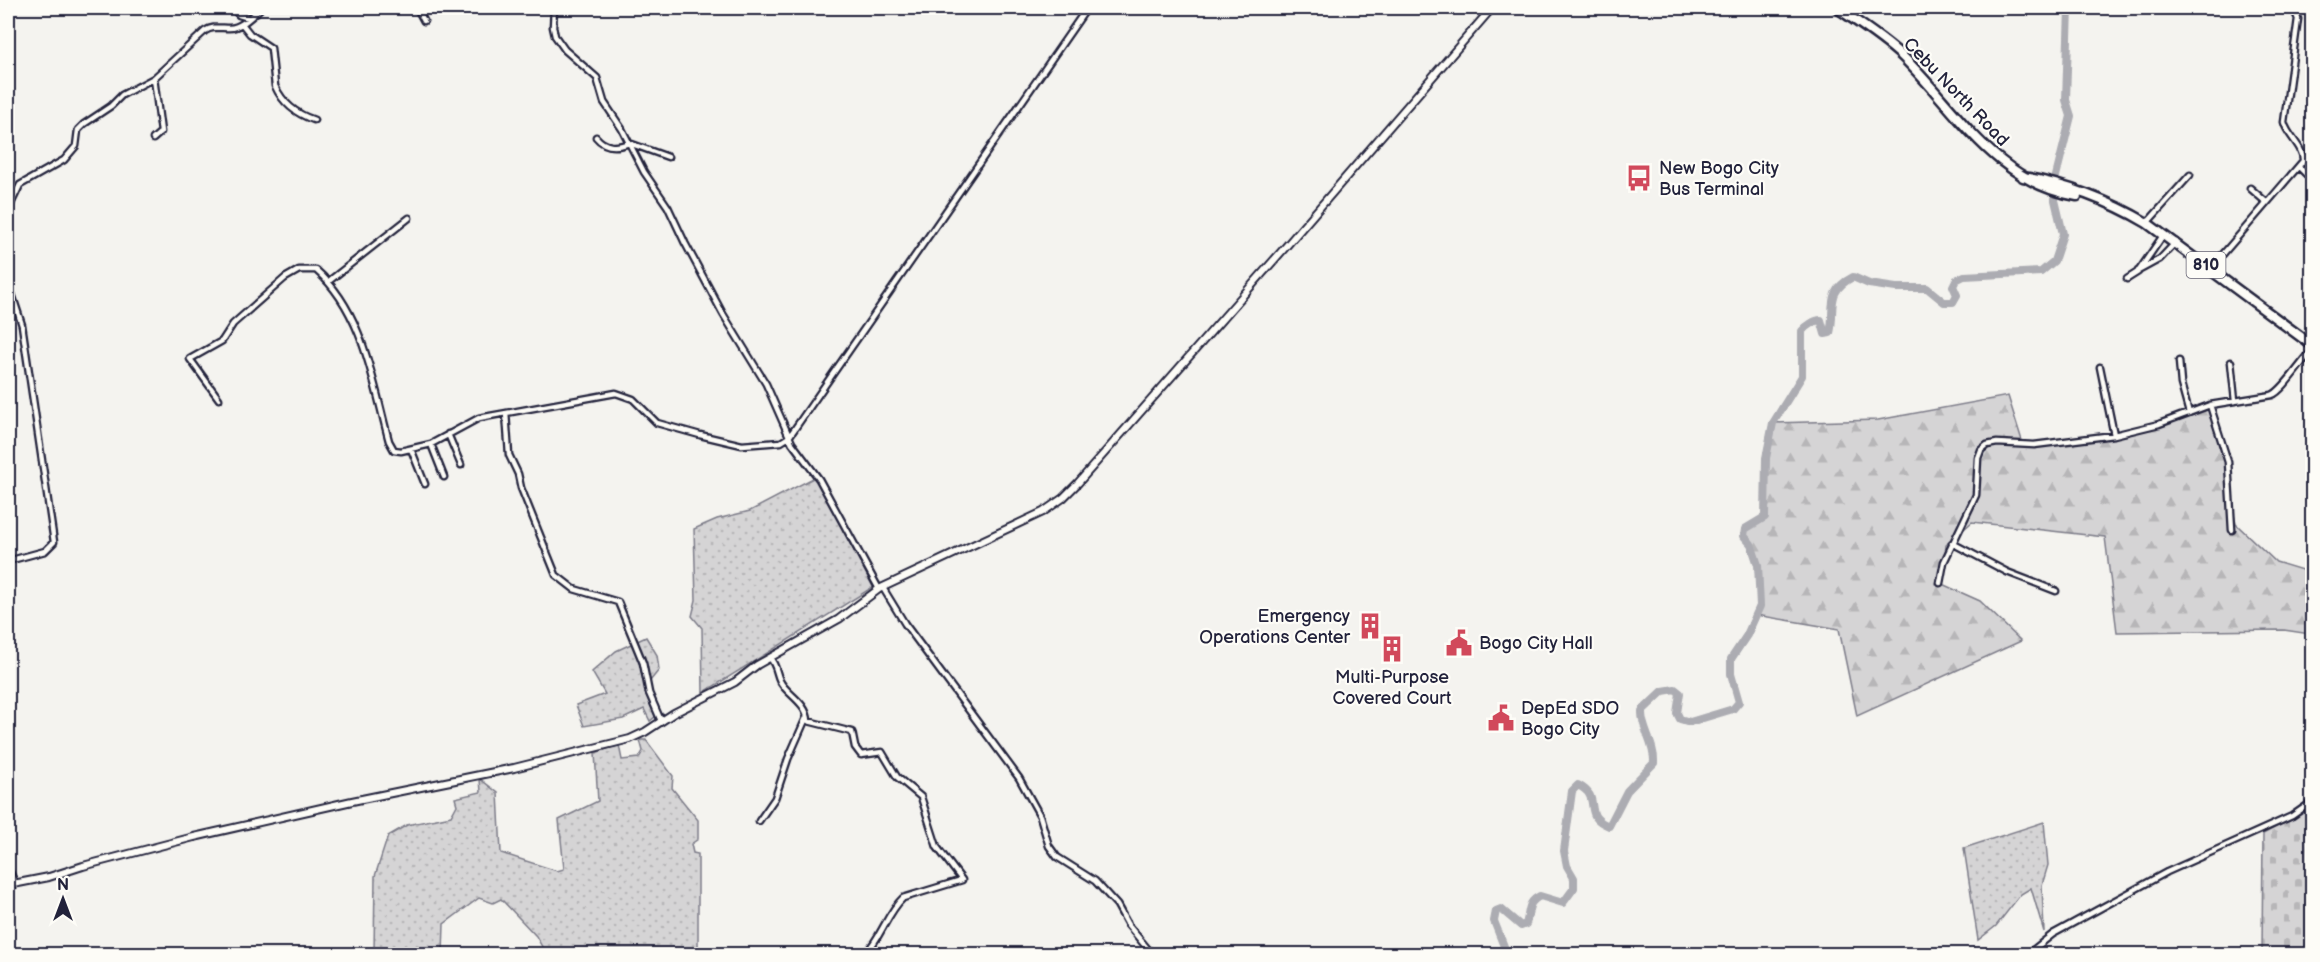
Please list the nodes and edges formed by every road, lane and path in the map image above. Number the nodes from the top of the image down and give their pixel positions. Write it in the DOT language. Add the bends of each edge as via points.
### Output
graph roads {
  1 [pos="232,8"];
  2 [pos="261,8"];
  3 [pos="417,8"];
  4 [pos="554,8"];
  5 [pos="1087,8"];
  6 [pos="1492,8"];
  7 [pos="1837,8"];
  8 [pos="2284,8"];
  9 [pos="249,18"];
  10 [pos="424,21"];
  11 [pos="242,24"];
  12 [pos="154,78"];
  13 [pos="314,120"];
  14 [pos="596,137"];
  15 [pos="153,139"];
  16 [pos="628,143"];
  17 [pos="2304,156"];
  18 [pos="668,158"];
  19 [pos="2313,165"];
  20 [pos="2299,167"];
  21 [pos="2190,175"];
  22 [pos="2310,178"];
  23 [pos="2250,188"];
  24 [pos="2266,202"];
  25 [pos="8,210"];
  26 [pos="409,218"];
  27 [pos="2147,223"];
  28 [pos="2164,234"];
  29 [pos="2176,242"];
  30 [pos="2211,268"];
  31 [pos="2138,272"];
  32 [pos="2127,279"];
  33 [pos="329,281"];
  34 [pos="8,282"];
  35 [pos="2313,345"];
  36 [pos="2313,351"];
  37 [pos="2179,361"];
  38 [pos="2232,362"];
  39 [pos="2100,367"];
  40 [pos="219,399"];
  41 [pos="2235,401"];
  42 [pos="2210,405"];
  43 [pos="506,412"];
  44 [pos="2189,413"];
  45 [pos="492,416"];
  46 [pos="507,422"];
  47 [pos="448,434"];
  48 [pos="2114,435"];
  49 [pos="789,437"];
  50 [pos="431,444"];
  51 [pos="411,449"];
  52 [pos="461,465"];
  53 [pos="444,477"];
  54 [pos="425,484"];
  55 [pos="2232,530"];
  56 [pos="1952,543"];
  57 [pos="8,561"];
  58 [pos="1940,583"];
  59 [pos="881,589"];
  60 [pos="2056,591"];
  61 [pos="770,658"];
  62 [pos="808,715"];
  63 [pos="661,721"];
  64 [pos="2313,802"];
  65 [pos="759,821"];
  66 [pos="8,868"];
  67 [pos="15,883"];
  68 [pos="8,885"];
  69 [pos="866,954"];
  70 [pos="1152,954"];
  71 [pos="2028,954"];
  1 -- 9 [label="street"];
  2 -- 9 [label="street"];
  3 -- 10 [label="street"];
  4 -- 16 [label="street" via="555,36 597,78 604,102"];
  5 -- 49 [label="street"];
  6 -- 59 [label="street" via="1064,498 1043,512"];
  7 -- 27 [label="highway, Cebu North Road / 810" via="1902,56 1993,155 2023,177 2092,198"];
  8 -- 17 [label="street" via="2295,12 2298,19 2284,122"];
  9 -- 11 [label="street"];
  11 -- 12 [label="street" via="205,31"];
  11 -- 13 [label="street" via="271,48 277,92 291,109"];
  12 -- 15 [label="street" via="161,132"];
  12 -- 25 [label="street" via="122,95 84,124 78,130 76,146 64,160 20,185"];
  14 -- 16 [label="street" via="606,146"];
  16 -- 18 [label="street"];
  16 -- 49 [label="street" via="766,384"];
  17 -- 19 [label="street"];
  17 -- 20 [label="street"];
  20 -- 22 [label="street"];
  20 -- 24 [label="street"];
  21 -- 27 [label="street"];
  23 -- 24 [label="street"];
  24 -- 30 [label="street"];
  26 -- 33 [label="street"];
  27 -- 28 [label="highway, Cebu North Road / 810"];
  28 -- 29 [label="highway, Cebu North Road / 810"];
  28 -- 31 [label="street"];
  29 -- 30 [label="highway, Cebu North Road / 810"];
  29 -- 31 [label="street" via="2160,259"];
  30 -- 35 [label="highway, Cebu North Road / 810"];
  31 -- 32 [label="street"];
  33 -- 40 [label="street" via="316,270 299,270 233,324 222,341 190,359"];
  33 -- 51 [label="street" via="364,345 389,441 394,450"];
  34 -- 57 [label="street" via="22,325 54,542 45,551"];
  36 -- 41 [label="street" via="2277,393"];
  37 -- 44 [label="street"];
  38 -- 41 [label="street"];
  39 -- 48 [label="street"];
  41 -- 42 [label="street"];
  42 -- 44 [label="street"];
  42 -- 55 [label="street" via="2228,462"];
  43 -- 45 [label="street"];
  43 -- 46 [label="street"];
  43 -- 49 [label="street" via="616,393 633,399 657,423 700,435 742,445 781,442"];
  44 -- 48 [label="street"];
  45 -- 46 [label="street"];
  45 -- 47 [label="street" via="479,418"];
  46 -- 63 [label="street" via="509,455 556,575 574,589 618,602"];
  47 -- 50 [label="street"];
  47 -- 52 [label="street"];
  48 -- 56 [label="street" via="2034,445 1987,445 1978,458 1976,495"];
  49 -- 59 [label="street" via="819,479"];
  50 -- 51 [label="street"];
  50 -- 53 [label="street"];
  51 -- 54 [label="street"];
  56 -- 58 [label="street"];
  56 -- 60 [label="street" via="2007,572"];
  59 -- 61 [label="street" via="839,619"];
  59 -- 70 [label="street" via="1019,778 1057,857 1095,881"];
  61 -- 62 [label="street" via="781,684"];
  61 -- 63 [label="street" via="735,682"];
  62 -- 65 [label="street" via="775,798"];
  62 -- 69 [label="street" via="808,721 852,732 861,754 882,752 887,757 897,777 921,797 937,847 962,880 903,897"];
  63 -- 67 [label="street" via="630,739 587,751 216,832"];
  64 -- 71 [label="street" via="2292,816 2167,872 2053,934"];
  66 -- 67 [label="street"];
  67 -- 68 [label="street"];
}
